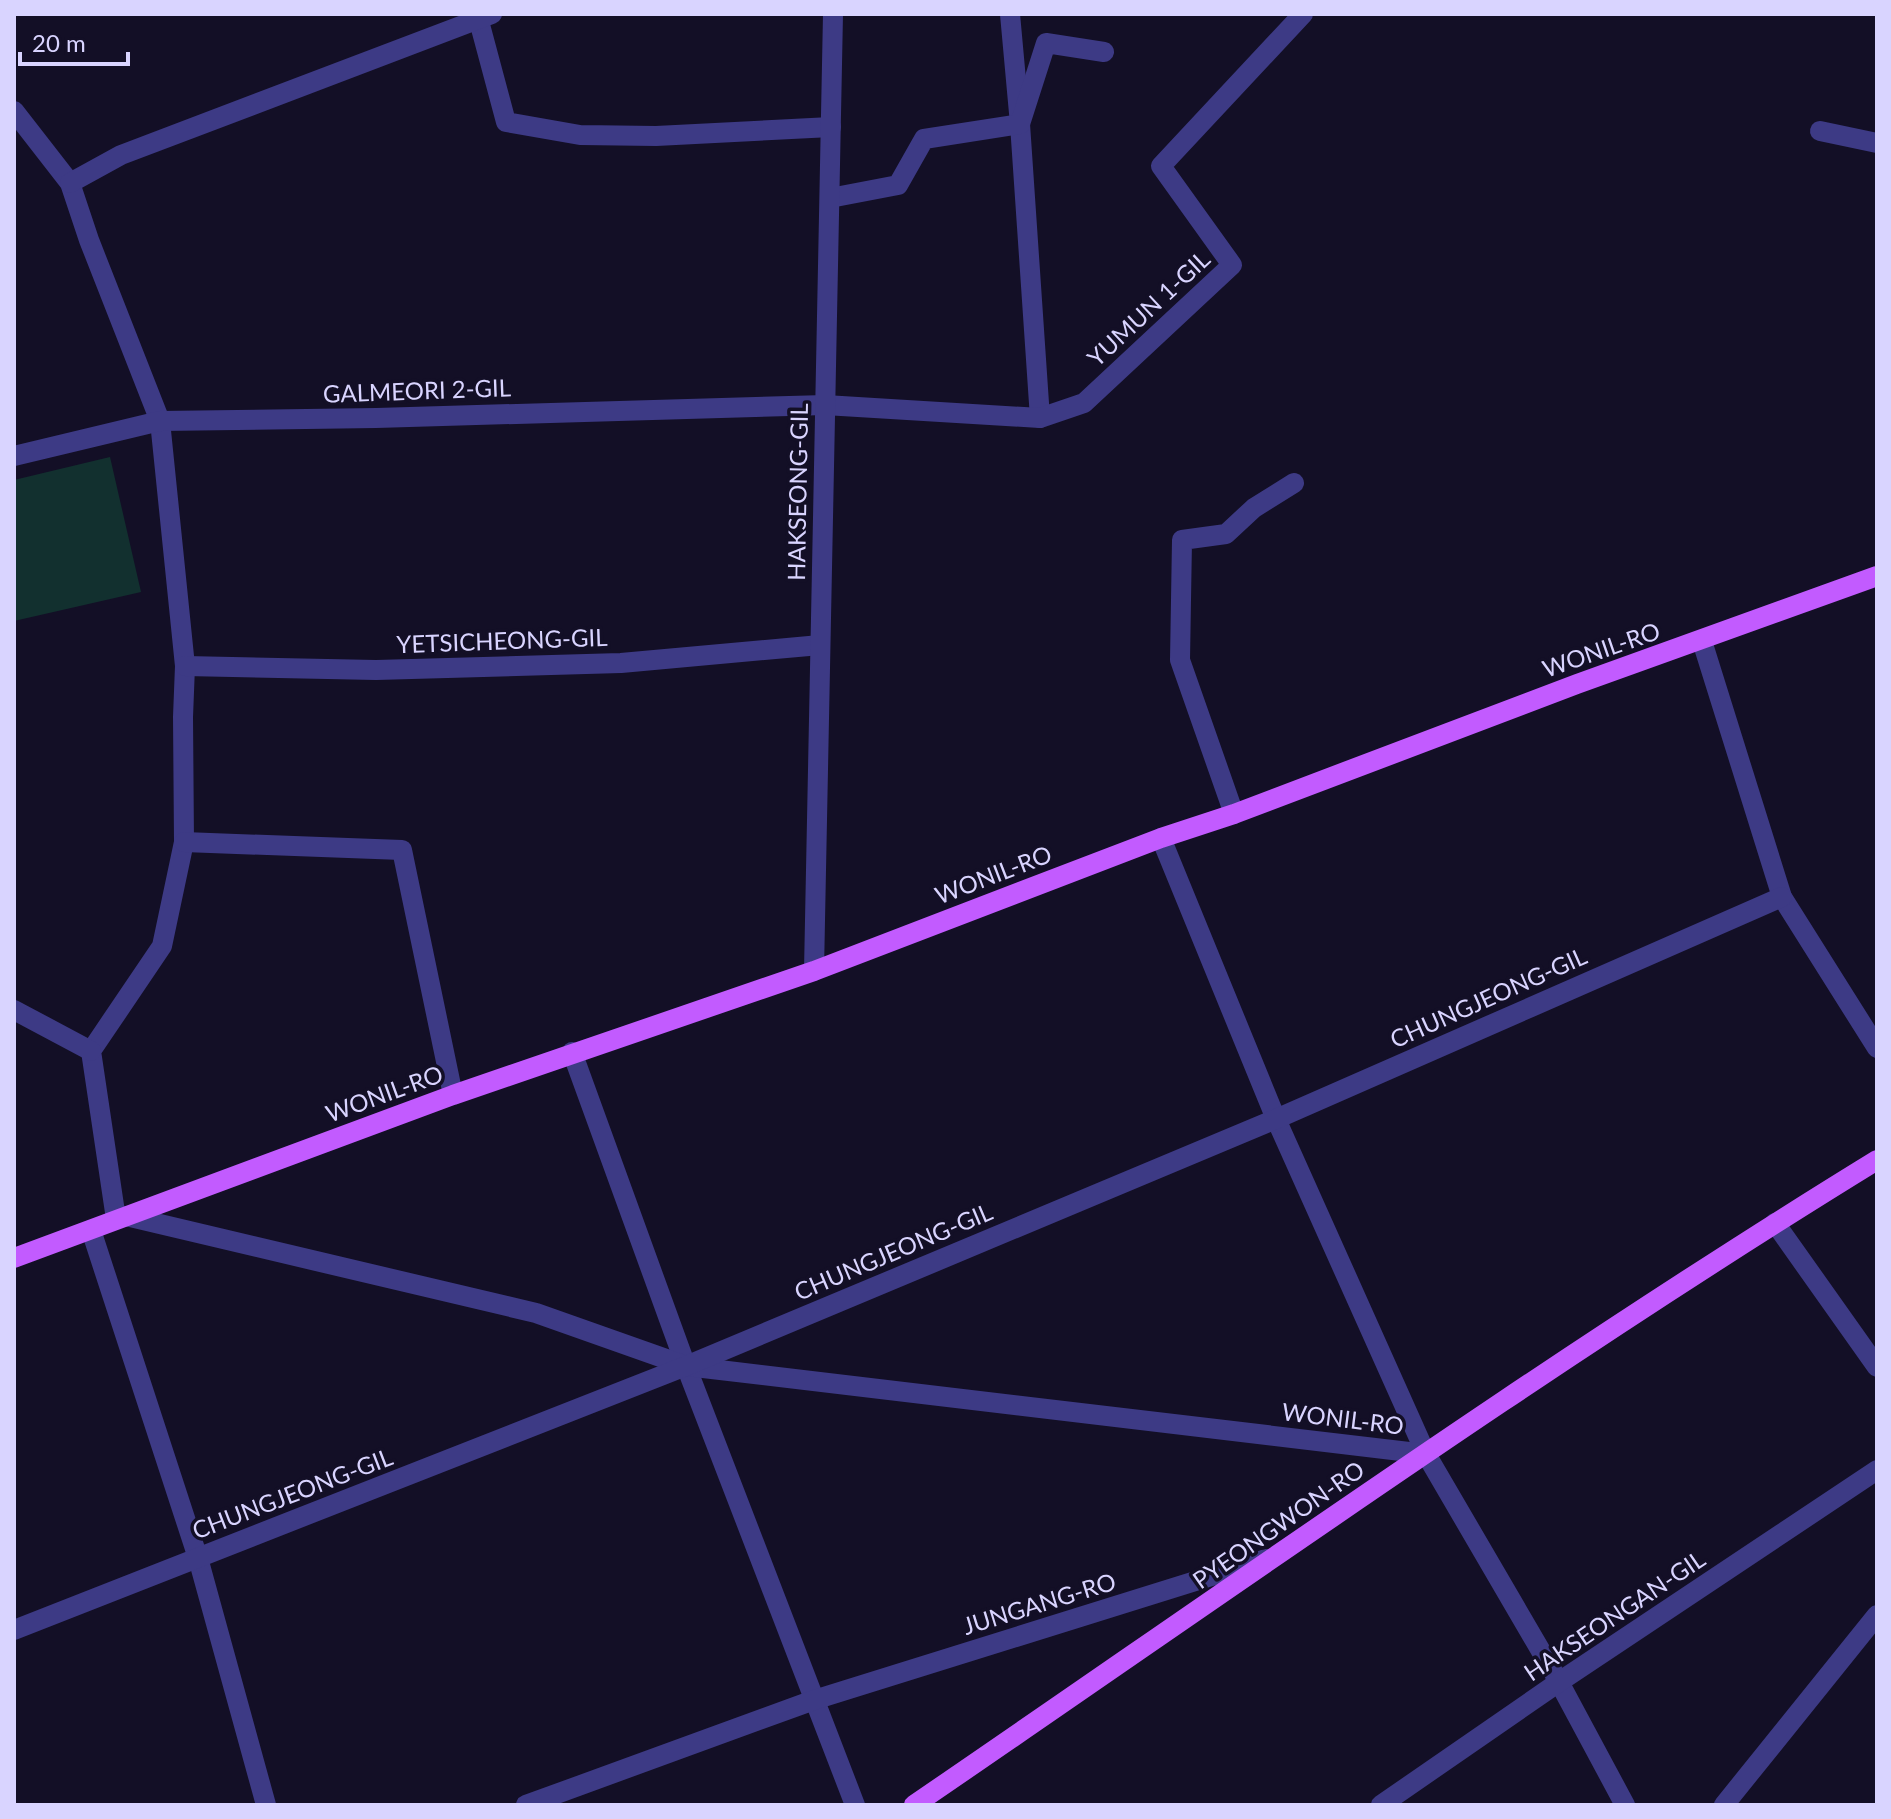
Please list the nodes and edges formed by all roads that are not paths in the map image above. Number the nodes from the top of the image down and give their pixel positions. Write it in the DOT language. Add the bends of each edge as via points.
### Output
graph roads {
  1 [pos="833,14"];
  2 [pos="1010,14"];
  3 [pos="1303,14"];
  4 [pos="486,17"];
  5 [pos="1104,52"];
  6 [pos="14,111"];
  7 [pos="1020,124"];
  8 [pos="831,127"];
  9 [pos="1820,131"];
  10 [pos="1877,143"];
  11 [pos="70,183"];
  12 [pos="830,198"];
  13 [pos="825,405"];
  14 [pos="1040,418"];
  15 [pos="160,421"];
  16 [pos="14,456"];
  17 [pos="1294,483"];
  18 [pos="1877,576"];
  19 [pos="1702,641"];
  20 [pos="820,645"];
  21 [pos="185,666"];
  22 [pos="1234,814"];
  23 [pos="1161,838"];
  24 [pos="184,842"];
  25 [pos="1782,897"];
  26 [pos="814,971"];
  27 [pos="14,1010"];
  28 [pos="1877,1048"];
  29 [pos="91,1051"];
  30 [pos="572,1052"];
  31 [pos="453,1095"];
  32 [pos="1276,1119"];
  33 [pos="1877,1160"];
  34 [pos="121,1217"];
  35 [pos="1775,1223"];
  36 [pos="91,1230"];
  37 [pos="14,1258"];
  38 [pos="686,1366"];
  39 [pos="1877,1367"];
  40 [pos="1426,1454"];
  41 [pos="1877,1470"];
  42 [pos="1278,1556"];
  43 [pos="198,1558"];
  44 [pos="1877,1615"];
  45 [pos="14,1630"];
  46 [pos="1559,1682"];
  47 [pos="814,1700"];
  48 [pos="266,1805"];
  49 [pos="526,1805"];
  50 [pos="855,1805"];
  51 [pos="914,1805"];
  52 [pos="1381,1805"];
  53 [pos="1625,1805"];
  54 [pos="1724,1805"];
  1 -- 8 [label="street, HAKSEONG-GIL"];
  2 -- 7 [label="street"];
  3 -- 14 [label="street, YUMUN 1-GIL" via="1161,166 1232,265 1084,403"];
  4 -- 8 [label="street" via="506,122 580,135"];
  4 -- 11 [label="street" via="121,155"];
  5 -- 7 [label="street" via="1046,43"];
  6 -- 11 [label="street"];
  7 -- 12 [label="street" via="924,139 898,185"];
  7 -- 14 [label="street"];
  8 -- 12 [label="street, HAKSEONG-GIL"];
  9 -- 10 [label="street"];
  11 -- 15 [label="street"];
  12 -- 13 [label="street, HAKSEONG-GIL"];
  13 -- 14 [label="street, YUMUN 1-GIL"];
  13 -- 15 [label="street, GALMEORI 2-GIL"];
  13 -- 20 [label="street, HAKSEONG-GIL"];
  15 -- 16 [label="street, GALMEORI 2-GIL"];
  15 -- 21 [label="street"];
  17 -- 22 [label="street" via="1226,534 1182,540 1180,660"];
  18 -- 19 [label="main road, WONIL-RO"];
  19 -- 22 [label="main road, WONIL-RO"];
  19 -- 25 [label="street"];
  20 -- 21 [label="street, YETSICHEONG-GIL" via="591,664 376,670"];
  20 -- 26 [label="street, HAKSEONG-GIL"];
  21 -- 24 [label="street"];
  22 -- 23 [label="main road, WONIL-RO"];
  23 -- 26 [label="main road, WONIL-RO"];
  23 -- 32 [label="street"];
  24 -- 29 [label="street" via="162,946"];
  24 -- 31 [label="street" via="402,850"];
  25 -- 28 [label="street"];
  25 -- 32 [label="street, CHUNGJEONG-GIL"];
  26 -- 30 [label="main road, WONIL-RO"];
  27 -- 29 [label="street"];
  29 -- 34 [label="street"];
  30 -- 31 [label="main road, WONIL-RO"];
  30 -- 38 [label="street"];
  31 -- 34 [label="main road, WONIL-RO"];
  32 -- 38 [label="street, CHUNGJEONG-GIL"];
  32 -- 40 [label="street"];
  33 -- 35 [label="main road, PYEONGWON-RO"];
  34 -- 36 [label="main road, WONIL-RO"];
  34 -- 38 [label="street, WONIL-RO" via="536,1313"];
  35 -- 39 [label="street"];
  35 -- 40 [label="main road, PYEONGWON-RO"];
  36 -- 37 [label="main road, WONIL-RO"];
  36 -- 43 [label="street"];
  38 -- 40 [label="street, WONIL-RO"];
  38 -- 43 [label="street, CHUNGJEONG-GIL"];
  38 -- 47 [label="street"];
  40 -- 42 [label="main road, PYEONGWON-RO"];
  40 -- 46 [label="street"];
  41 -- 46 [label="street, HAKSEONGAN-GIL"];
  42 -- 47 [label="street, JUNGANG-RO"];
  42 -- 51 [label="main road, PYEONGWON-RO"];
  43 -- 45 [label="street, CHUNGJEONG-GIL"];
  43 -- 48 [label="street"];
  44 -- 54 [label="street"];
  46 -- 52 [label="street, HAKSEONGAN-GIL"];
  46 -- 53 [label="street"];
  47 -- 49 [label="street, JUNGANG-RO"];
  47 -- 50 [label="street"];
}
